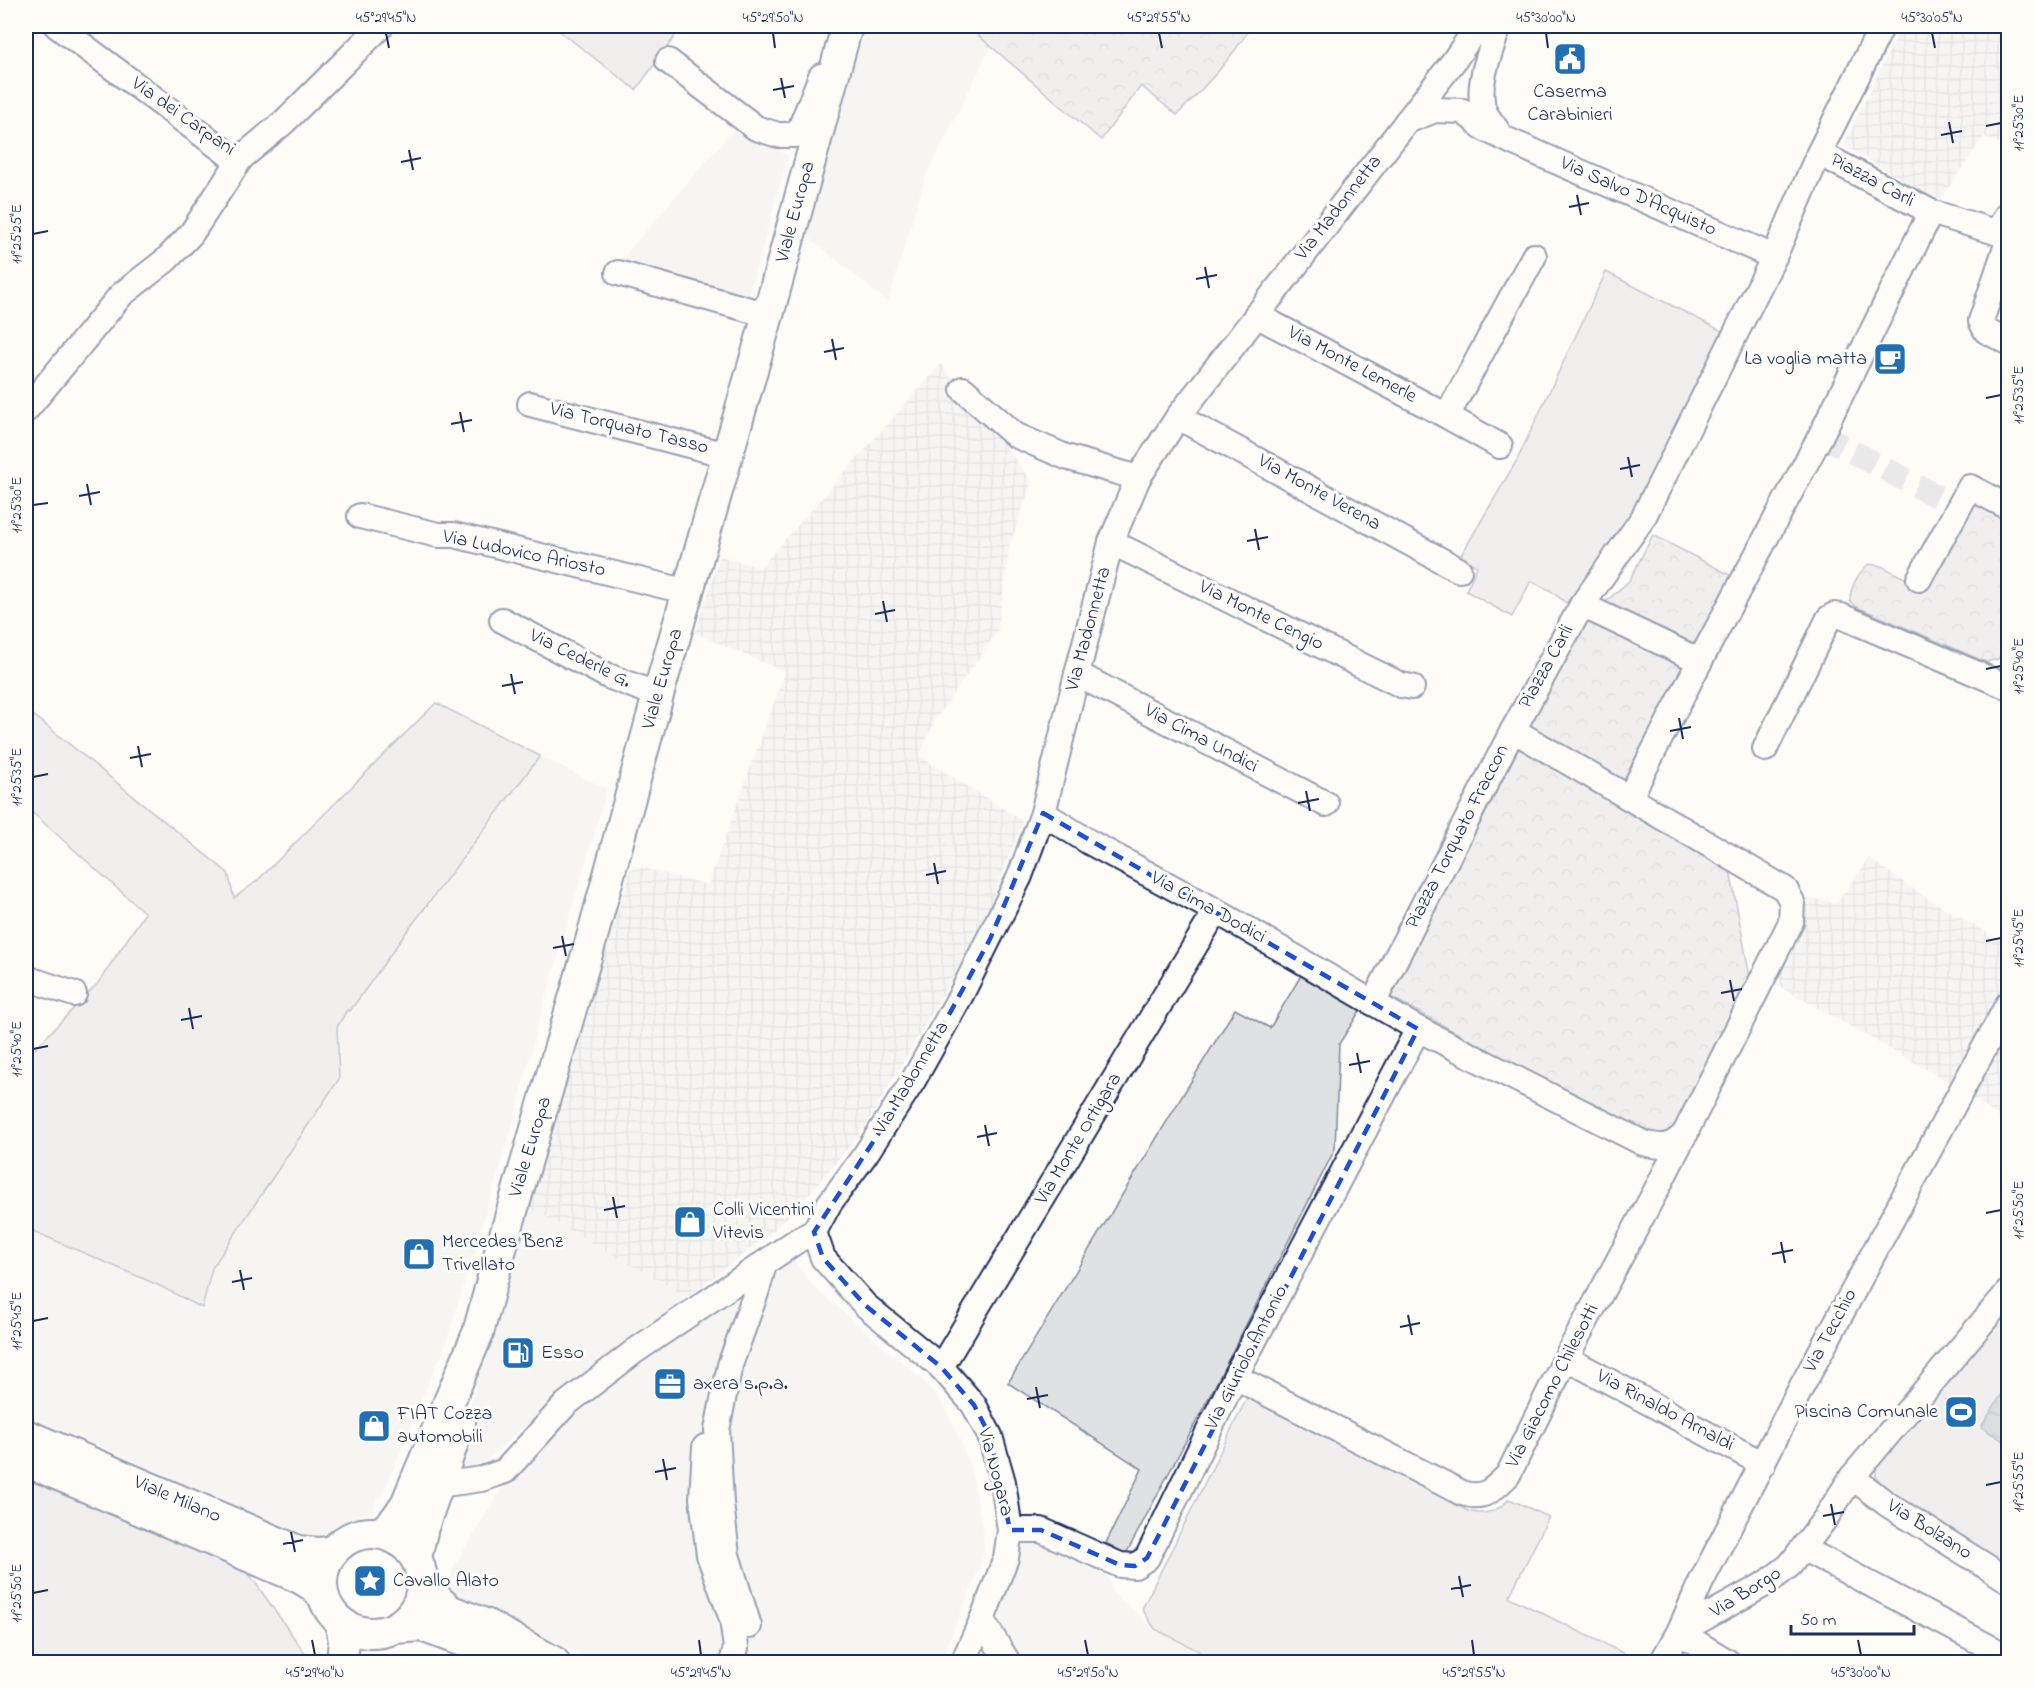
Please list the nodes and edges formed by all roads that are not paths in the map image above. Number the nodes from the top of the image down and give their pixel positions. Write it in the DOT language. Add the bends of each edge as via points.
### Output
graph roads {
  1 [pos="57,26"];
  2 [pos="381,26"];
  3 [pos="1478,26"];
  4 [pos="1499,26"];
  5 [pos="1882,26"];
  6 [pos="843,38"];
  7 [pos="668,61"];
  8 [pos="1453,62"];
  9 [pos="1473,107"];
  10 [pos="1407,121"];
  11 [pos="1818,153"];
  12 [pos="241,158"];
  13 [pos="1931,212"];
  14 [pos="2006,231"];
  15 [pos="1534,256"];
  16 [pos="1774,256"];
  17 [pos="618,273"];
  18 [pos="768,315"];
  19 [pos="1256,315"];
  20 [pos="2008,342"];
  21 [pos="963,389"];
  22 [pos="530,404"];
  23 [pos="26,410"];
  24 [pos="1448,416"];
  25 [pos="1178,417"];
  26 [pos="1500,446"];
  27 [pos="727,455"];
  28 [pos="1138,478"];
  29 [pos="2008,507"];
  30 [pos="360,516"];
  31 [pos="1111,542"];
  32 [pos="1459,570"];
  33 [pos="1919,579"];
  34 [pos="689,592"];
  35 [pos="1582,604"];
  36 [pos="502,620"];
  37 [pos="1700,661"];
  38 [pos="1077,674"];
  39 [pos="2006,681"];
  40 [pos="1412,687"];
  41 [pos="658,694"];
  42 [pos="1513,730"];
  43 [pos="1765,749"];
  44 [pos="1630,797"];
  45 [pos="1326,804"];
  46 [pos="1043,813"];
  47 [pos="1216,911"];
  48 [pos="26,978"];
  49 [pos="74,994"];
  50 [pos="1373,1003"];
  51 [pos="2008,1004"];
  52 [pos="1418,1029"];
  53 [pos="1686,1133"];
  54 [pos="1643,1143"];
  55 [pos="1660,1183"];
  56 [pos="814,1232"];
  57 [pos="764,1264"];
  58 [pos="2008,1293"];
  59 [pos="478,1333"];
  60 [pos="1566,1359"];
  61 [pos="730,1365"];
  62 [pos="941,1367"];
  63 [pos="1235,1377"];
  64 [pos="26,1435"];
  65 [pos="26,1461"];
  66 [pos="1763,1464"];
  67 [pos="1852,1478"];
  68 [pos="438,1485"];
  69 [pos="1011,1530"];
  70 [pos="381,1533"];
  71 [pos="1804,1549"];
  72 [pos="332,1552"];
  73 [pos="419,1571"];
  74 [pos="2008,1580"];
  75 [pos="323,1596"];
  76 [pos="982,1620"];
  77 [pos="339,1622"];
  78 [pos="749,1626"];
  79 [pos="386,1630"];
  80 [pos="1679,1632"];
  81 [pos="2008,1657"];
  82 [pos="342,1662"];
  83 [pos="352,1662"];
  84 [pos="518,1662"];
  85 [pos="554,1662"];
  86 [pos="732,1662"];
  87 [pos="963,1662"];
  88 [pos="1008,1662"];
  89 [pos="1662,1662"];
  90 [pos="1728,1662"];
  1 -- 12 [label="street, Via dei Carpani" via="231,156"];
  2 -- 12 [label="street, Via dei Carpani" via="284,123"];
  3 -- 8 [label="street, Via Madonnetta"];
  4 -- 9 [label="street"];
  5 -- 11 [label="street"];
  6 -- 7 [label="street" via="829,58 795,135 778,135 756,128"];
  6 -- 18 [label="main road, Viale Europa"];
  8 -- 9 [label="street, Via Salvo D'Acquisto" via="1456,93"];
  8 -- 10 [label="street, Via Madonnetta"];
  9 -- 10 [label="street" via="1435,110"];
  9 -- 16 [label="street, Via Salvo D'Acquisto" via="1485,114 1502,137"];
  10 -- 19 [label="street, Via Madonnetta"];
  11 -- 13 [label="street, Piazza Carli"];
  11 -- 16 [label="street, Piazza Carli"];
  12 -- 23 [label="street" via="191,234 166,260 121,295"];
  13 -- 14 [label="street"];
  13 -- 37 [label="street, Piazza Carli" via="1821,435"];
  14 -- 20 [label="street" via="1981,321 1986,331"];
  15 -- 24 [label="street"];
  16 -- 35 [label="street, Piazza Carli" via="1643,518"];
  17 -- 18 [label="street"];
  18 -- 27 [label="main road, Viale Europa"];
  19 -- 24 [label="street, Via Monte Lemerle"];
  19 -- 25 [label="street, Via Madonnetta"];
  21 -- 28 [label="street" via="1015,435"];
  22 -- 27 [label="street, Via Torquato Tasso"];
  24 -- 26 [label="street, Via Monte Lemerle"];
  25 -- 28 [label="street, Via Madonnetta"];
  25 -- 32 [label="street, Via Monte Verena"];
  27 -- 34 [label="main road, Viale Europa"];
  28 -- 31 [label="street, Via Madonnetta"];
  29 -- 33 [label="street" via="1970,488"];
  30 -- 34 [label="street, Via Ludovico Ariosto"];
  31 -- 38 [label="street, Via Madonnetta"];
  31 -- 40 [label="street, Via Monte Cengio"];
  34 -- 41 [label="main road, Viale Europa"];
  35 -- 37 [label="street, Piazza Carli"];
  35 -- 42 [label="street, Piazza Carli"];
  36 -- 41 [label="street, Via Cederle G." via="608,676"];
  37 -- 44 [label="street, Piazza Carli"];
  38 -- 45 [label="street, Via Cima Undici"];
  38 -- 46 [label="street, Via Madonnetta"];
  39 -- 43 [label="street" via="1834,615 1829,618"];
  41 -- 59 [label="main road, Viale Europa"];
  42 -- 44 [label="street, Piazza Torquato Fraccon"];
  42 -- 50 [label="street, Piazza Torquato Fraccon"];
  44 -- 53 [label="street, Piazza Torquato Fraccon" via="1785,889 1792,902 1791,922"];
  46 -- 47 [label="street, Via Cima Dodici" via="1089,843"];
  46 -- 56 [label="street, Via Madonnetta" via="1020,876 961,995 913,1081"];
  47 -- 50 [label="street, Via Cima Dodici"];
  47 -- 62 [label="street, Via Monte Ortigara"];
  48 -- 49 [label="street"];
  50 -- 52 [label="street"];
  51 -- 66 [label="street, Via Tecchio"];
  52 -- 54 [label="street"];
  52 -- 63 [label="street, Via Giuriolo Antonio"];
  53 -- 54 [label="street" via="1669,1146"];
  53 -- 55 [label="street, Piazza Torquato Fraccon"];
  54 -- 55 [label="street" via="1655,1156"];
  55 -- 60 [label="street, Via Giacomo Chilesotti"];
  56 -- 57 [label="street"];
  56 -- 62 [label="street, Via Nogara" via="823,1258 865,1305"];
  57 -- 61 [label="street"];
  57 -- 68 [label="street" via="635,1351 566,1404 505,1471 482,1479"];
  58 -- 67 [label="street, Via Borgo"];
  59 -- 68 [label="main road, Viale Europa" via="476,1381"];
  59 -- 70 [label="main road, Viale Europa" via="406,1504"];
  60 -- 63 [label="street, Via Giacomo Chilesotti" via="1508,1475 1481,1496 1462,1493"];
  60 -- 66 [label="street, Via Rinaldo Arnaldi"];
  61 -- 78 [label="street" via="717,1430 721,1503 728,1554"];
  61 -- 86 [label="street" via="712,1403 706,1429 702,1498 709,1555 732,1619 736,1648"];
  62 -- 69 [label="street, Via Nogara" via="974,1405 990,1436"];
  63 -- 69 [label="street, Via Giuriolo Antonio" via="1147,1558 1135,1566 1120,1565 1041,1530"];
  64 -- 72 [label="main road, Viale Milano" via="298,1551"];
  65 -- 75 [label="main road, Viale Milano" via="300,1578"];
  66 -- 80 [label="street, Via Tecchio"];
  67 -- 71 [label="street, Via Borgo"];
  67 -- 74 [label="street, Via Bolzano"];
  68 -- 73 [label="main road, Viale Europa" via="423,1527"];
  69 -- 76 [label="street, Via Nogara" via="1006,1558"];
  70 -- 72 [label="main road" via="354,1536"];
  70 -- 73 [label="main road" via="402,1542"];
  71 -- 80 [label="street, Via Borgo" via="1767,1583"];
  71 -- 81 [label="street"];
  72 -- 75 [label="main road" via="322,1578"];
  73 -- 79 [label="main road" via="422,1593 415,1610"];
  73 -- 85 [label="main road" via="449,1610 485,1624"];
  75 -- 77 [label="main road, Viale Milano"];
  76 -- 87 [label="street, Via Nogara"];
  76 -- 88 [label="street"];
  77 -- 79 [label="main road" via="356,1631"];
  77 -- 82 [label="main road" via="344,1640"];
  79 -- 83 [label="main road"];
  79 -- 84 [label="main road" via="422,1626"];
  80 -- 89 [label="street, Via Tecchio"];
  80 -- 90 [label="street"];
}
